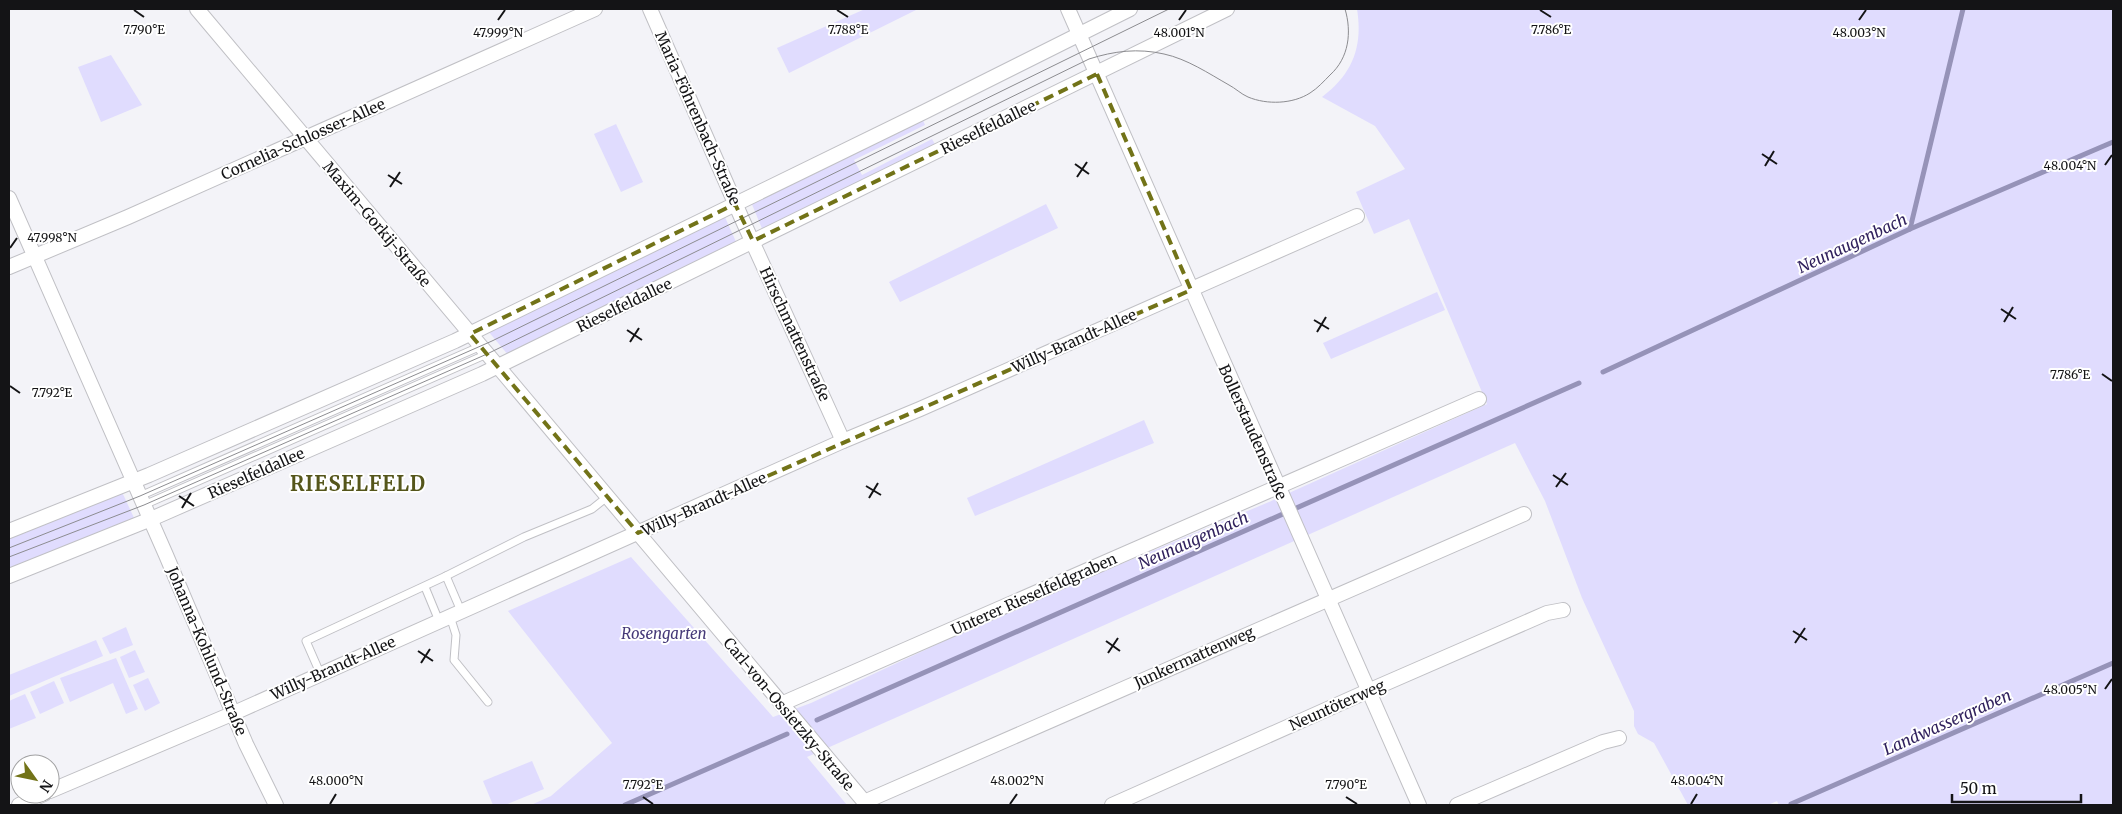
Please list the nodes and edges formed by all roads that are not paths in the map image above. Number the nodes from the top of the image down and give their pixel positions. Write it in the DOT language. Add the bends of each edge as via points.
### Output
graph roads {
  1 [pos="197,9"];
  2 [pos="595,9"];
  3 [pos="650,9"];
  4 [pos="1068,9"];
  5 [pos="1130,9"];
  6 [pos="1227,9"];
  7 [pos="1078,33"];
  8 [pos="1097,74"];
  9 [pos="305,138"];
  10 [pos="9,198"];
  11 [pos="735,204"];
  12 [pos="1357,216"];
  13 [pos="745,227"];
  14 [pos="752,241"];
  15 [pos="34,256"];
  16 [pos="9,267"];
  17 [pos="1191,290"];
  18 [pos="470,334"];
  19 [pos="484,350"];
  20 [pos="498,367"];
  21 [pos="1479,399"];
  22 [pos="843,441"];
  23 [pos="133,481"];
  24 [pos="1277,487"];
  25 [pos="607,497"];
  26 [pos="142,500"];
  27 [pos="1524,514"];
  28 [pos="151,519"];
  29 [pos="9,531"];
  30 [pos="638,533"];
  31 [pos="9,576"];
  32 [pos="446,576"];
  33 [pos="425,586"];
  34 [pos="1327,598"];
  35 [pos="1563,610"];
  36 [pos="450,616"];
  37 [pos="320,673"];
  38 [pos="1368,691"];
  39 [pos="488,702"];
  40 [pos="781,704"];
  41 [pos="234,713"];
  42 [pos="1619,738"];
  43 [pos="60,787"];
  44 [pos="1140,800"];
  45 [pos="865,804"];
  46 [pos="276,805"];
  47 [pos="1112,805"];
  48 [pos="1419,805"];
  49 [pos="1456,805"];
  1 -- 9 [label="street, Maxim-Gorkij-Straße"];
  2 -- 9 [label="street, Cornelia-Schlosser-Allee"];
  3 -- 11 [label="street, Maria-Föhrenbach-Straße"];
  4 -- 7 [label="street, Bollerstaudenstraße"];
  5 -- 7 [label="street"];
  6 -- 8 [label="street, Rieselfeldallee"];
  7 -- 8 [label="street, Bollerstaudenstraße"];
  7 -- 11 [label="street"];
  8 -- 14 [label="street, Rieselfeldallee"];
  8 -- 17 [label="street, Bollerstaudenstraße"];
  9 -- 15 [label="street, Cornelia-Schlosser-Allee"];
  9 -- 18 [label="street, Maxim-Gorkij-Straße"];
  10 -- 15 [label="street, Johanna-Kohlund-Straße"];
  11 -- 13 [label="street, Maria-Föhrenbach-Straße"];
  11 -- 18 [label="street"];
  12 -- 17 [label="street, Willy-Brandt-Allee"];
  13 -- 14 [label="street, Hirschmattenstraße"];
  14 -- 20 [label="street, Rieselfeldallee"];
  14 -- 22 [label="street, Hirschmattenstraße"];
  15 -- 16 [label="street, Cornelia-Schlosser-Allee"];
  15 -- 23 [label="street, Johanna-Kohlund-Straße"];
  17 -- 22 [label="street, Willy-Brandt-Allee"];
  17 -- 24 [label="street, Bollerstaudenstraße"];
  18 -- 19 [label="street, Maxim-Gorkij-Straße"];
  18 -- 23 [label="street"];
  19 -- 20 [label="street, Carl-von-Ossietzky-Straße"];
  19 -- 26 [label="lane"];
  20 -- 25 [label="street, Carl-von-Ossietzky-Straße"];
  20 -- 28 [label="street, Rieselfeldallee"];
  21 -- 24 [label="street, Unterer Rieselfeldgraben"];
  22 -- 30 [label="street, Willy-Brandt-Allee"];
  23 -- 26 [label="street, Johanna-Kohlund-Straße"];
  23 -- 29 [label="street"];
  24 -- 34 [label="street, Bollerstaudenstraße"];
  24 -- 40 [label="street, Unterer Rieselfeldgraben"];
  25 -- 30 [label="street, Carl-von-Ossietzky-Straße"];
  25 -- 32 [label="lane" via="592,509 524,537"];
  26 -- 28 [label="street, Johanna-Kohlund-Straße"];
  27 -- 34 [label="street, Junkermattenweg"];
  28 -- 31 [label="street, Rieselfeldallee"];
  28 -- 41 [label="street, Johanna-Kohlund-Straße"];
  30 -- 36 [label="street, Willy-Brandt-Allee"];
  30 -- 40 [label="street, Carl-von-Ossietzky-Straße"];
  32 -- 33 [label="lane"];
  32 -- 36 [label="lane"];
  33 -- 36 [label="lane"];
  33 -- 37 [label="lane" via="306,641"];
  34 -- 38 [label="street, Bollerstaudenstraße"];
  34 -- 45 [label="street, Junkermattenweg"];
  35 -- 38 [label="street, Neuntöterweg" via="1547,613"];
  36 -- 37 [label="street, Willy-Brandt-Allee"];
  36 -- 39 [label="lane" via="456,635 454,660"];
  37 -- 41 [label="street, Willy-Brandt-Allee"];
  38 -- 44 [label="street, Neuntöterweg"];
  38 -- 48 [label="street, Bollerstaudenstraße"];
  40 -- 45 [label="street, Carl-von-Ossietzky-Straße"];
  41 -- 43 [label="street, Willy-Brandt-Allee"];
  41 -- 46 [label="street, Johanna-Kohlund-Straße"];
  42 -- 49 [label="street"];
  44 -- 47 [label="street, Neuntöterweg"];
}
